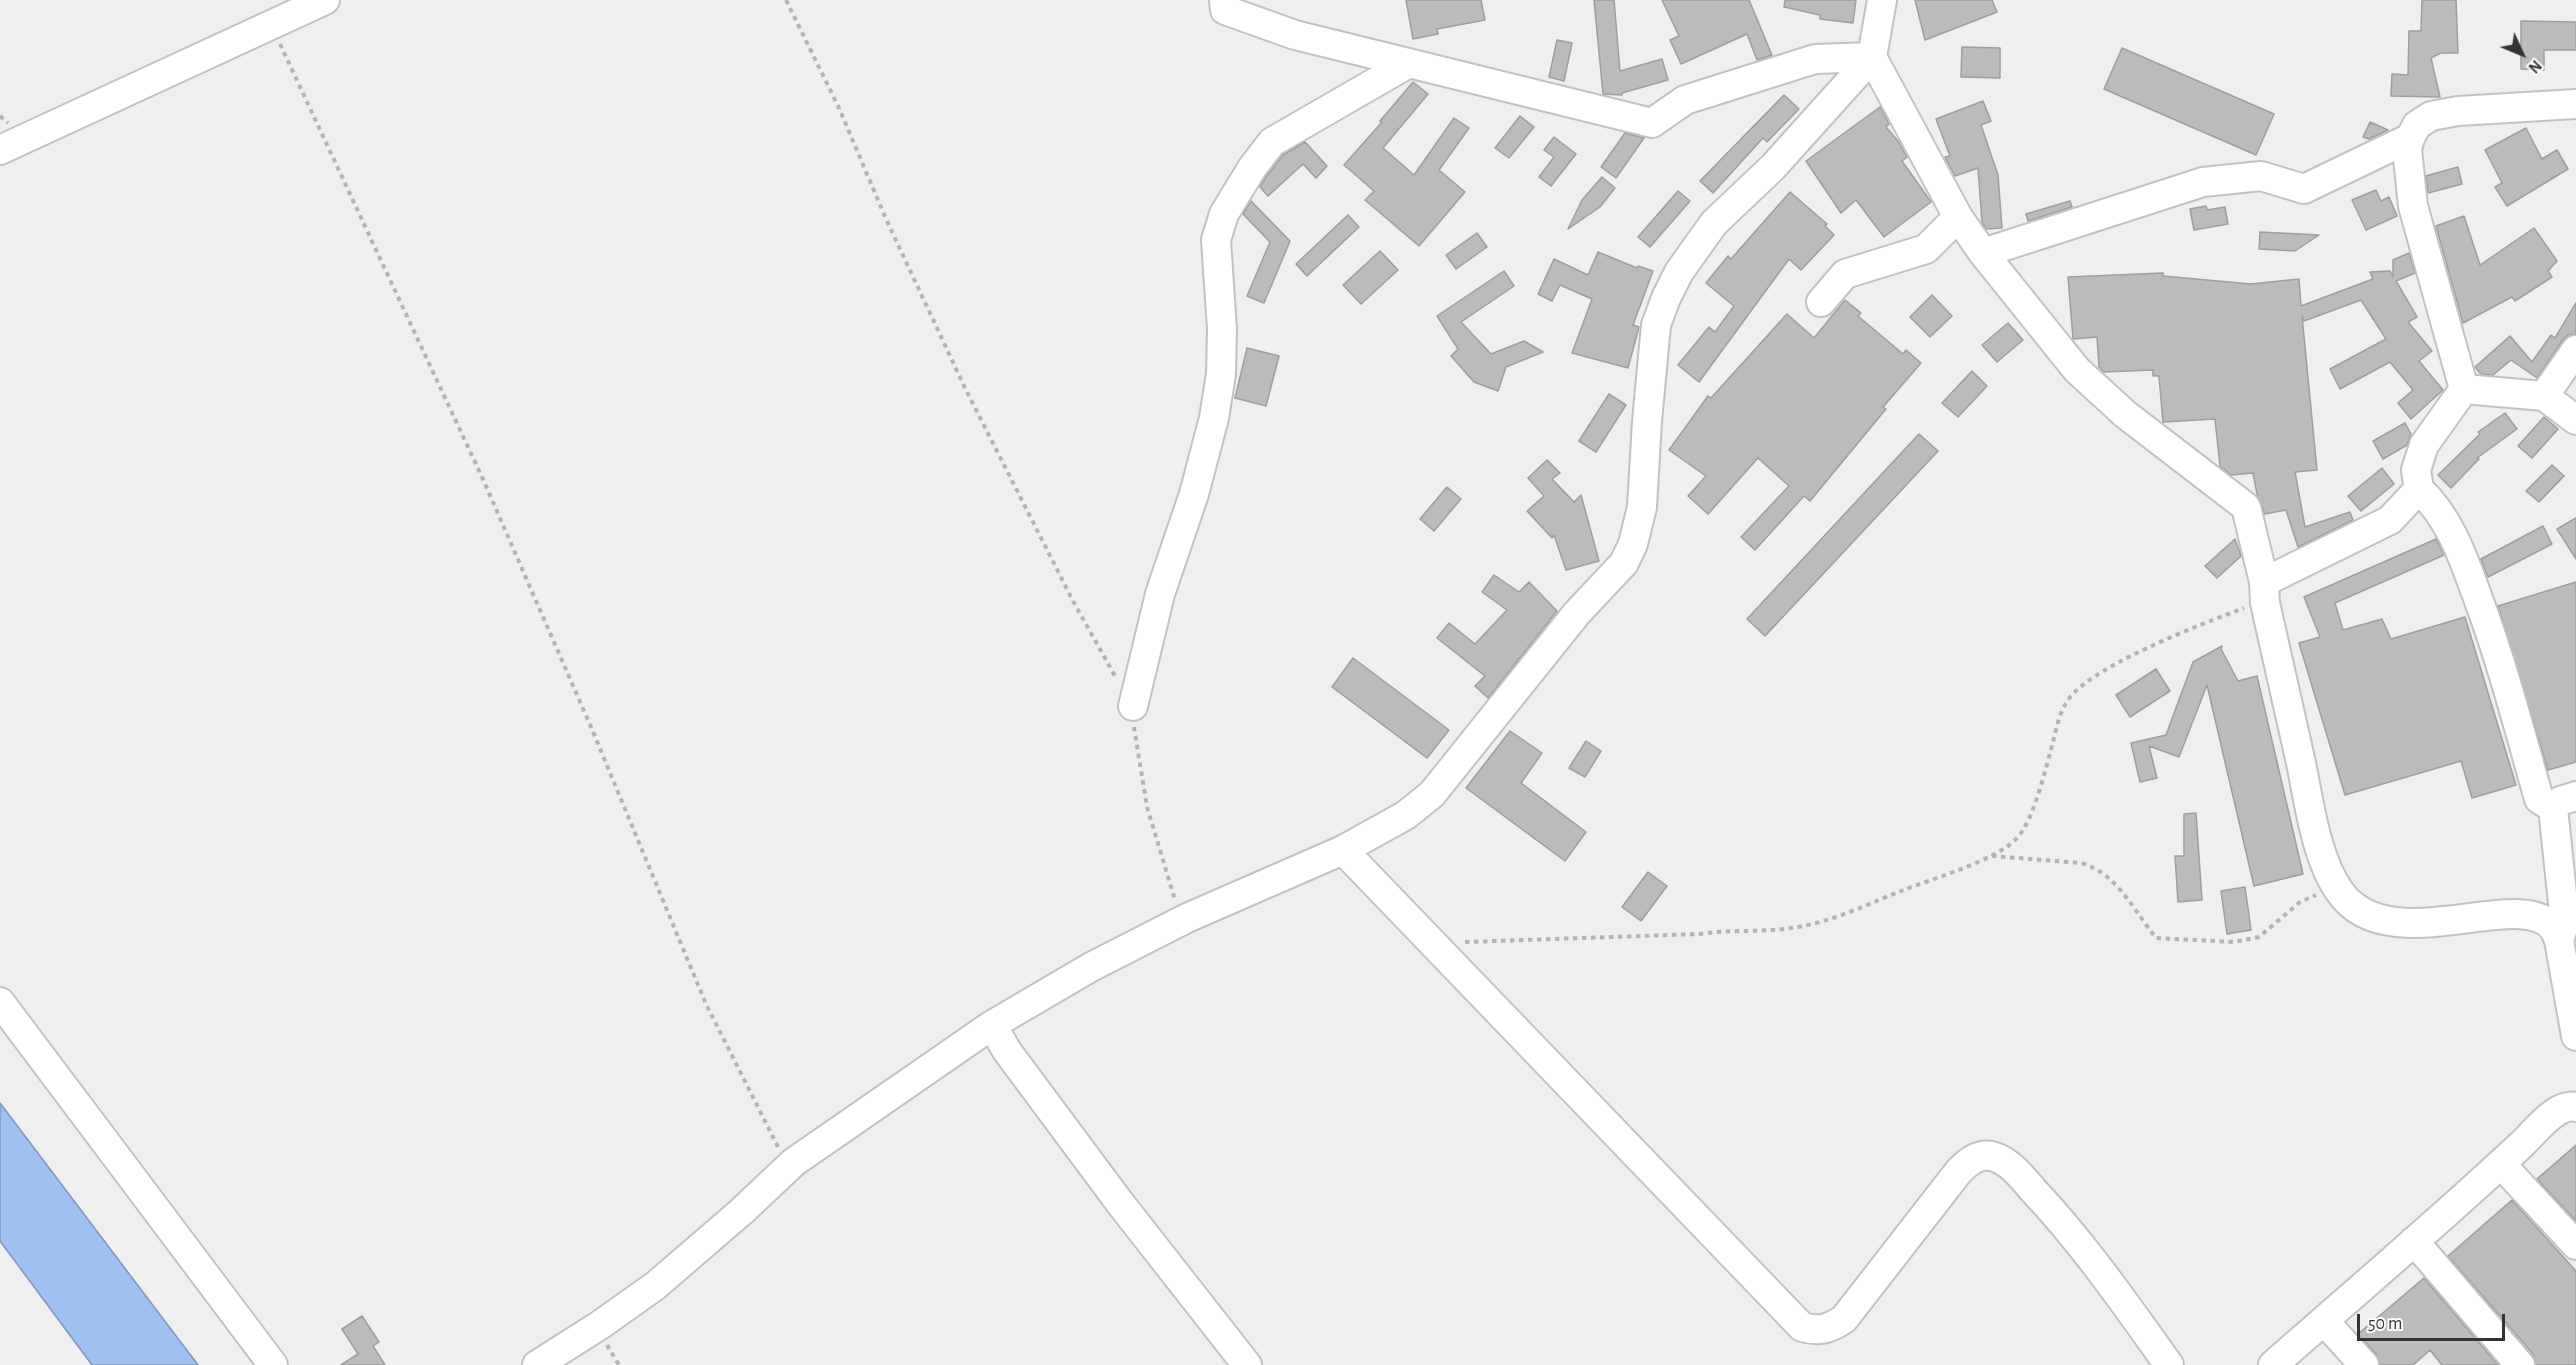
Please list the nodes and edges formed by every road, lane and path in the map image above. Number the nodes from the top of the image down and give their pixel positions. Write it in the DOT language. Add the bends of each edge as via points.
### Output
graph roads {
  1 [pos="325,0"];
  2 [pos="786,0"];
  3 [pos="1224,0"];
  4 [pos="1882,0"];
  5 [pos="270,23"];
  6 [pos="1872,57"];
  7 [pos="1409,63"];
  8 [pos="2576,104"];
  9 [pos="2410,138"];
  10 [pos="0,150"];
  11 [pos="1958,218"];
  12 [pos="1983,253"];
  13 [pos="1821,302"];
  14 [pos="2576,350"];
  15 [pos="2464,389"];
  16 [pos="2544,396"];
  17 [pos="2576,420"];
  18 [pos="2419,489"];
  19 [pos="2265,592"];
  20 [pos="1133,706"];
  21 [pos="2564,802"];
  22 [pos="1343,850"];
  23 [pos="1990,856"];
  24 [pos="2340,893"];
  25 [pos="1182,920"];
  26 [pos="2559,940"];
  27 [pos="1437,950"];
  28 [pos="0,1002"];
  29 [pos="993,1025"];
  30 [pos="2576,1036"];
  31 [pos="2576,1107"];
  32 [pos="2501,1164"];
  33 [pos="789,1167"];
  34 [pos="2414,1241"];
  35 [pos="2576,1245"];
  36 [pos="2324,1321"];
  37 [pos="273,1365"];
  38 [pos="537,1365"];
  39 [pos="1247,1365"];
  40 [pos="2169,1365"];
  41 [pos="2273,1365"];
  42 [pos="2364,1365"];
  43 [pos="2520,1365"];
  1 -- 5 [label="street"];
  2 -- 20 [label="path" via="966,388 1073,601"];
  3 -- 7 [label="street" via="1225,10 1294,35"];
  4 -- 6 [label="street"];
  5 -- 10 [label="street"];
  5 -- 33 [label="path" via="482,477 706,1004"];
  6 -- 7 [label="street" via="1815,58 1686,100 1652,123"];
  6 -- 11 [label="street"];
  6 -- 22 [label="street" via="1773,168 1714,223 1666,298 1656,325 1642,507 1624,563 1577,613 1432,794 1406,815"];
  7 -- 20 [label="street" via="1272,142 1224,214 1216,240 1222,329 1221,374 1214,418 1194,494 1160,594"];
  8 -- 9 [label="street" via="2431,116 2417,125"];
  9 -- 12 [label="street" via="2304,189 2261,176 2203,182"];
  9 -- 15 [label="street" via="2407,149 2413,206"];
  11 -- 12 [label="street"];
  11 -- 13 [label="street" via="1926,249 1845,274"];
  12 -- 19 [label="street" via="2077,370 2126,414 2246,507"];
  14 -- 16 [label="street"];
  15 -- 16 [label="street"];
  15 -- 18 [label="street" via="2424,446 2416,471"];
  16 -- 17 [label="street"];
  18 -- 19 [label="street" via="2390,520"];
  18 -- 21 [label="street" via="2447,522 2464,560 2500,660 2539,799"];
  19 -- 23 [label="path" via="2244,608 2191,628 2100,672 2082,685 2066,702 2024,826 2017,839"];
  19 -- 24 [label="street" via="2315,829 2328,871"];
  20 -- 25 [label="path" via="1147,807"];
  21 -- 26 [label="street" via="2565,922"];
  22 -- 25 [label="street"];
  22 -- 27 [label="street"];
  23 -- 24 [label="path" via="2095,867 2121,890 2156,938 2169,940 2234,942 2259,937 2300,903 2323,892"];
  23 -- 27 [label="path" via="1799,927 1451,942"];
  24 -- 26 [label="street" via="2354,906 2389,923 2529,915 2553,927"];
  25 -- 29 [label="street" via="1091,967"];
  26 -- 30 [label="street"];
  27 -- 40 [label="street" via="1802,1327 1815,1331 1844,1319 1959,1171 1982,1155 2007,1164 2048,1206 2087,1251"];
  28 -- 37 [label="street"];
  29 -- 33 [label="street"];
  29 -- 39 [label="street" via="1007,1051"];
  31 -- 32 [label="street" via="2569,1105 2557,1111"];
  32 -- 34 [label="street"];
  32 -- 35 [label="street"];
  33 -- 38 [label="street" via="655,1286"];
  34 -- 36 [label="street"];
  34 -- 43 [label="street"];
  36 -- 41 [label="street"];
  36 -- 42 [label="street"];
}
